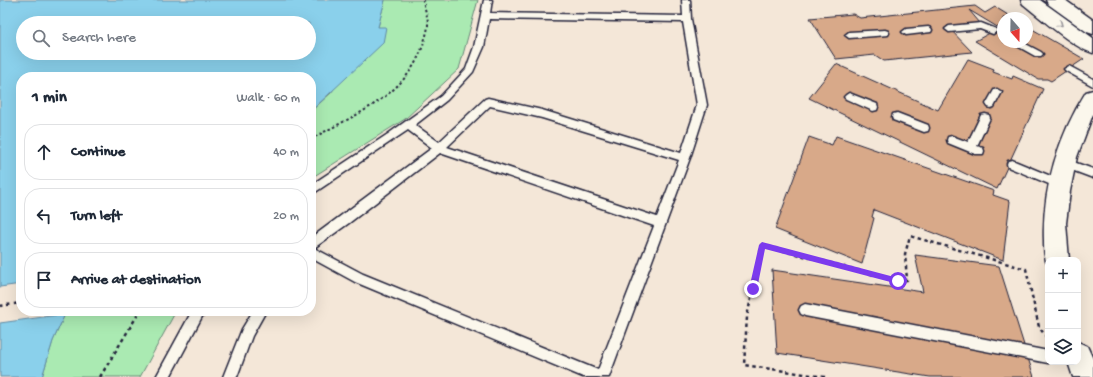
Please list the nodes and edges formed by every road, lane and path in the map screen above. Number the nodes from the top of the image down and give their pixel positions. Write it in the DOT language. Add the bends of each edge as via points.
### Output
graph roads {
  1 [pos="423,0"];
  2 [pos="488,0"];
  3 [pos="686,0"];
  4 [pos="1029,0"];
  5 [pos="1054,0"];
  6 [pos="484,16"];
  7 [pos="687,19"];
  8 [pos="1093,28"];
  9 [pos="949,29"];
  10 [pos="928,30"];
  11 [pos="993,31"];
  12 [pos="906,32"];
  13 [pos="885,33"];
  14 [pos="849,35"];
  15 [pos="1093,47"];
  16 [pos="1026,48"];
  17 [pos="1038,54"];
  18 [pos="1069,70"];
  19 [pos="1093,83"];
  20 [pos="997,92"];
  21 [pos="849,97"];
  22 [pos="1093,97"];
  23 [pos="991,104"];
  24 [pos="873,107"];
  25 [pos="897,117"];
  26 [pos="985,118"];
  27 [pos="408,125"];
  28 [pos="924,128"];
  29 [pos="316,136"];
  30 [pos="952,140"];
  31 [pos="439,148"];
  32 [pos="684,158"];
  33 [pos="1012,164"];
  34 [pos="1065,164"];
  35 [pos="1093,174"];
  36 [pos="1061,185"];
  37 [pos="316,188"];
  38 [pos="660,223"];
  39 [pos="316,240"];
  40 [pos="316,255"];
  41 [pos="1057,257"];
  42 [pos="16,304"];
  43 [pos="0,306"];
  44 [pos="805,310"];
  45 [pos="137,316"];
  46 [pos="196,316"];
  47 [pos="257,316"];
  48 [pos="1045,335"];
  49 [pos="1045,356"];
  50 [pos="100,377"];
  51 [pos="163,377"];
  52 [pos="230,377"];
  53 [pos="600,377"];
  54 [pos="825,377"];
  1 -- 29 [label="path" via="428,24 423,51 415,67 397,89 376,104"];
  2 -- 6 [label="lane"];
  3 -- 7 [label="lane"];
  4 -- 15 [label="street, one-way"];
  5 -- 8 [label="street"];
  6 -- 7 [label="lane"];
  6 -- 27 [label="lane" via="479,47 470,70 444,98"];
  7 -- 32 [label="lane" via="702,106"];
  9 -- 11 [label="lane" via="981,26"];
  10 -- 12 [label="lane"];
  13 -- 14 [label="lane"];
  16 -- 17 [label="lane"];
  18 -- 19 [label="lane"];
  20 -- 23 [label="lane"];
  21 -- 24 [label="lane"];
  22 -- 34 [label="street" via="1076,131"];
  25 -- 28 [label="lane"];
  26 -- 30 [label="lane" via="975,149"];
  27 -- 31 [label="lane"];
  27 -- 37 [label="lane"];
  31 -- 32 [label="lane" via="488,102 542,114"];
  31 -- 38 [label="lane"];
  31 -- 39 [label="lane"];
  32 -- 38 [label="lane"];
  33 -- 36 [label="lane"];
  34 -- 35 [label="lane"];
  34 -- 36 [label="street"];
  36 -- 41 [label="street" via="1055,223"];
  38 -- 53 [label="lane"];
  40 -- 53 [label="lane" via="359,278"];
  42 -- 43 [label="path"];
  44 -- 49 [label="lane"];
  45 -- 50 [label="path"];
  46 -- 51 [label="lane"];
  47 -- 52 [label="lane" via="247,333"];
  48 -- 54 [label="path" via="1039,327 1026,269 910,236 905,254 907,280 898,281 762,245 747,317 744,365"];
}
